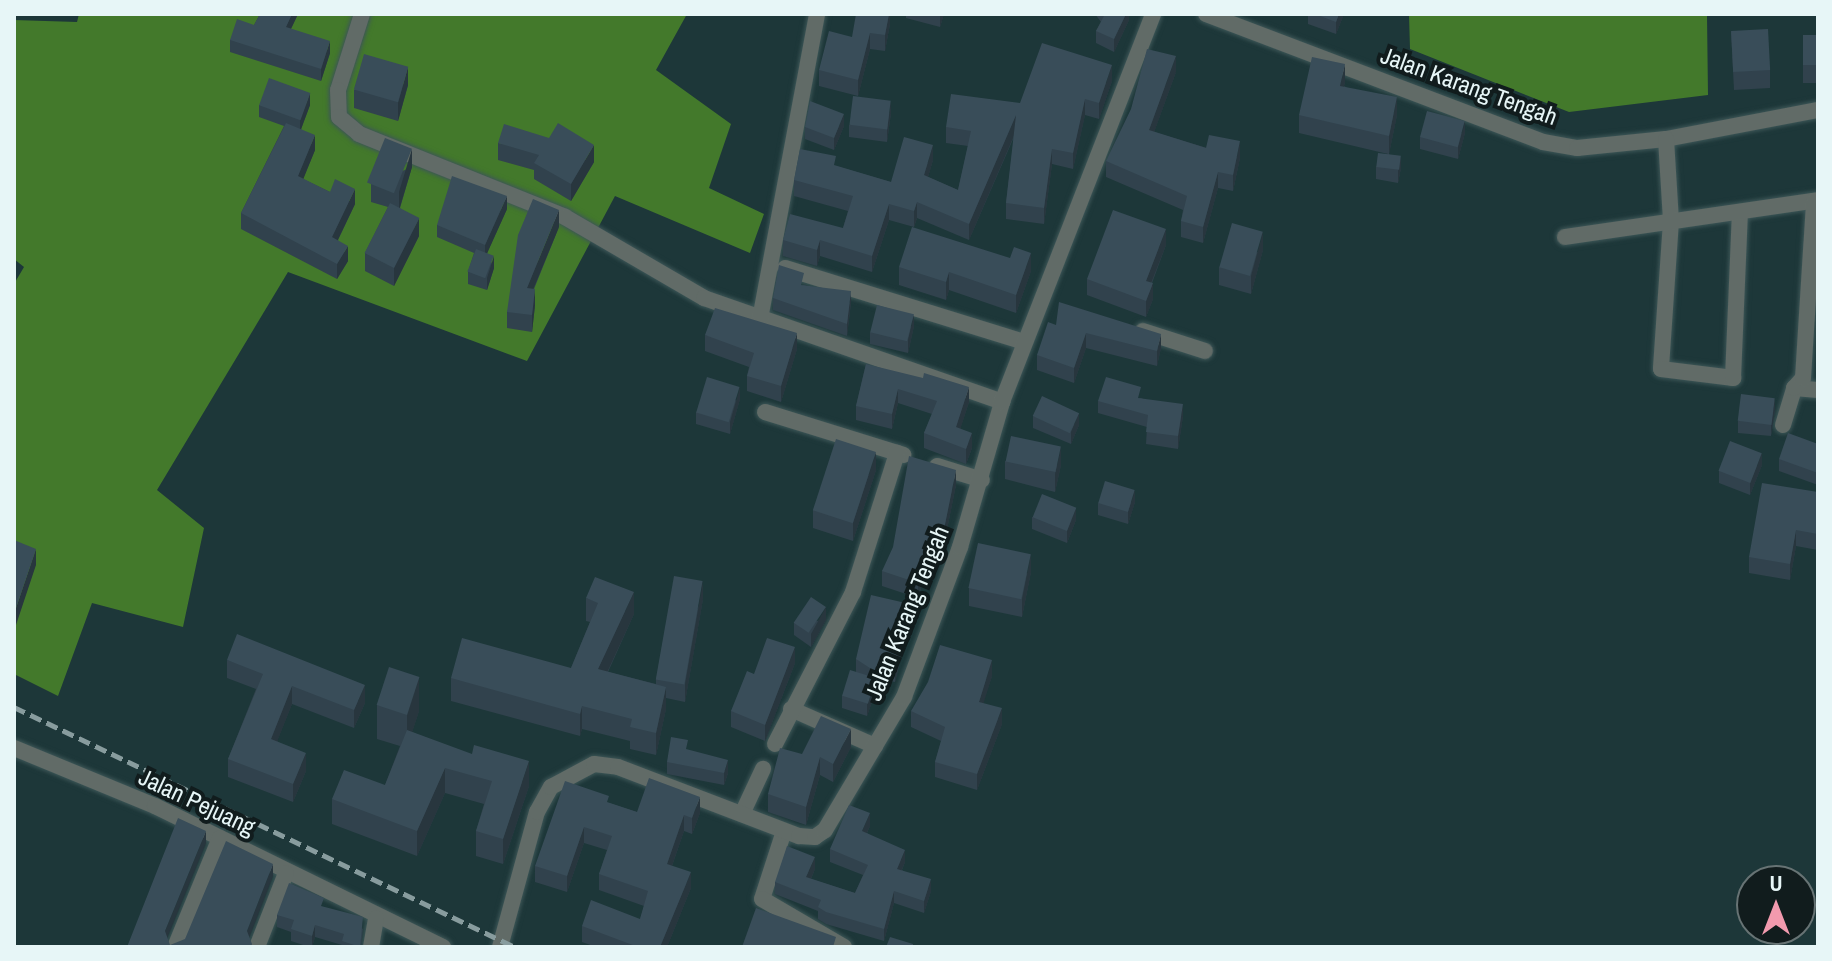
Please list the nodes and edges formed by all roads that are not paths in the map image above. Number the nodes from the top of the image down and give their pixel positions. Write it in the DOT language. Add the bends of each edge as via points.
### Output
graph roads {
  1 [pos="362,14"];
  2 [pos="817,14"];
  3 [pos="1153,14"];
  4 [pos="1206,14"];
  5 [pos="1818,110"];
  6 [pos="1666,139"];
  7 [pos="1816,200"];
  8 [pos="1740,212"];
  9 [pos="1671,221"];
  10 [pos="1565,237"];
  11 [pos="769,263"];
  12 [pos="760,319"];
  13 [pos="1131,327"];
  14 [pos="1024,342"];
  15 [pos="1205,351"];
  16 [pos="1794,388"];
  17 [pos="1818,390"];
  18 [pos="1002,402"];
  19 [pos="765,412"];
  20 [pos="1783,425"];
  21 [pos="897,453"];
  22 [pos="982,480"];
  23 [pos="791,709"];
  24 [pos="775,744"];
  25 [pos="875,746"];
  26 [pos="14,748"];
  27 [pos="763,769"];
  28 [pos="742,814"];
  29 [pos="784,831"];
  30 [pos="220,838"];
  31 [pos="286,873"];
  32 [pos="376,918"];
  33 [pos="175,947"];
  34 [pos="257,947"];
  35 [pos="371,947"];
  36 [pos="443,947"];
  37 [pos="500,947"];
  38 [pos="844,947"];
  1 -- 12 [label="street" via="338,90 339,117 359,134 565,217 704,298"];
  2 -- 11 [label="street"];
  3 -- 14 [label="street, Jalan Karang Tengah" via="1050,300"];
  4 -- 6 [label="street, Jalan Karang Tengah" via="1543,142 1577,148"];
  5 -- 6 [label="street, Jalan Karang Tengah"];
  6 -- 9 [label="street"];
  7 -- 8 [label="street"];
  7 -- 16 [label="street" via="1803,378"];
  8 -- 9 [label="street"];
  8 -- 9 [label="street" via="1733,378 1661,369"];
  9 -- 10 [label="street"];
  11 -- 12 [label="street"];
  11 -- 14 [label="street"];
  12 -- 18 [label="street"];
  13 -- 15 [label="street"];
  14 -- 18 [label="street, Jalan Karang Tengah"];
  16 -- 17 [label="street"];
  16 -- 20 [label="street"];
  18 -- 22 [label="street, Jalan Karang Tengah"];
  19 -- 21 [label="street"];
  21 -- 22 [label="street"];
  21 -- 23 [label="street" via="853,592"];
  22 -- 25 [label="street, Jalan Karang Tengah" via="904,697"];
  23 -- 24 [label="street"];
  23 -- 25 [label="street"];
  25 -- 29 [label="street, Jalan Karang Tengah" via="825,830 815,837"];
  26 -- 30 [label="street, Jalan Pejuang"];
  27 -- 28 [label="street"];
  28 -- 29 [label="street, Jalan Karang Tengah"];
  28 -- 37 [label="street, Jalan Karang Tengah" via="618,767 594,764 568,776 551,787 537,812"];
  29 -- 38 [label="street" via="762,899"];
  30 -- 31 [label="street, Jalan Pejuang"];
  30 -- 33 [label="street"];
  31 -- 32 [label="street, Jalan Pejuang"];
  31 -- 34 [label="street"];
  32 -- 35 [label="street"];
  32 -- 36 [label="street, Jalan Pejuang"];
}
